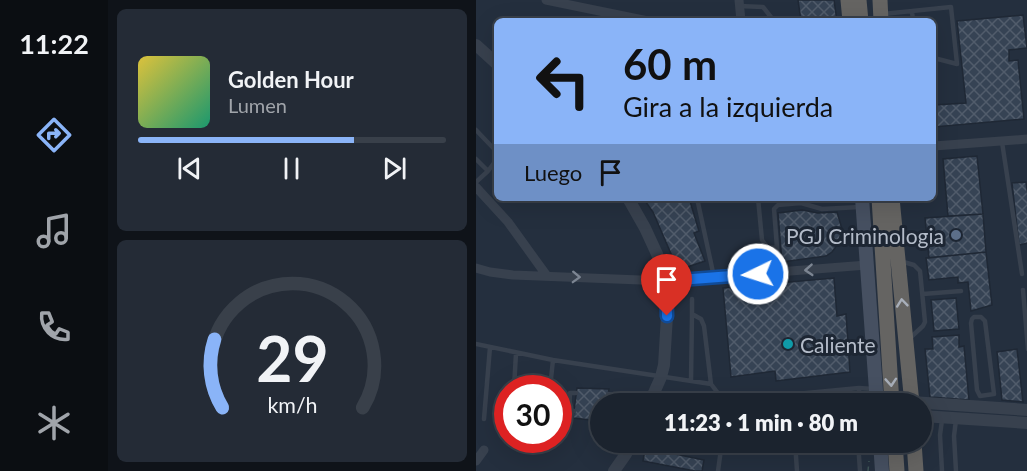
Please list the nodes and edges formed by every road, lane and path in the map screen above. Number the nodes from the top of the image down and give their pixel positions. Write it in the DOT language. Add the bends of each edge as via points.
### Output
graph roads {
  1 [pos="546,0"];
  2 [pos="848,0"];
  3 [pos="855,0"];
  4 [pos="859,0"];
  5 [pos="867,0"];
  6 [pos="739,3"];
  7 [pos="912,11"];
  8 [pos="877,14"];
  9 [pos="630,18"];
  10 [pos="741,18"];
  11 [pos="772,18"];
  12 [pos="850,18"];
  13 [pos="856,18"];
  14 [pos="861,18"];
  15 [pos="913,18"];
  16 [pos="476,45"];
  17 [pos="936,59"];
  18 [pos="494,61"];
  19 [pos="476,130"];
  20 [pos="1028,139"];
  21 [pos="1002,142"];
  22 [pos="936,146"];
  23 [pos="494,149"];
  24 [pos="476,159"];
  25 [pos="494,163"];
  26 [pos="488,171"];
  27 [pos="476,182"];
  28 [pos="476,187"];
  29 [pos="630,201"];
  30 [pos="698,201"];
  31 [pos="758,201"];
  32 [pos="879,201"];
  33 [pos="892,201"];
  34 [pos="863,203"];
  35 [pos="777,248"];
  36 [pos="898,261"];
  37 [pos="867,265"];
  38 [pos="476,268"];
  39 [pos="780,272"];
  40 [pos="1022,274"];
  41 [pos="547,276"];
  42 [pos="714,277"];
  43 [pos="666,281"];
  44 [pos="1023,290"];
  45 [pos="961,291"];
  46 [pos="923,294"];
  47 [pos="692,298"];
  48 [pos="692,314"];
  49 [pos="906,342"];
  50 [pos="476,344"];
  51 [pos="490,347"];
  52 [pos="1028,350"];
  53 [pos="516,352"];
  54 [pos="552,360"];
  55 [pos="515,375"];
  56 [pos="551,375"];
  57 [pos="661,377"];
  58 [pos="691,381"];
  59 [pos="711,384"];
  60 [pos="860,388"];
  61 [pos="876,388"];
  62 [pos="576,393"];
  63 [pos="654,393"];
  64 [pos="718,393"];
  65 [pos="805,393"];
  66 [pos="860,393"];
  67 [pos="876,393"];
  68 [pos="891,393"];
  69 [pos="911,393"];
  70 [pos="987,401"];
  71 [pos="932,402"];
  72 [pos="1028,410"];
  73 [pos="574,411"];
  74 [pos="932,416"];
  75 [pos="942,417"];
  76 [pos="956,418"];
  77 [pos="484,419"];
  78 [pos="1028,423"];
  79 [pos="484,450"];
  80 [pos="626,453"];
  81 [pos="720,453"];
  82 [pos="796,453"];
  83 [pos="859,453"];
  84 [pos="896,453"];
  85 [pos="915,453"];
  86 [pos="476,461"];
  87 [pos="877,466"];
  88 [pos="614,471"];
  89 [pos="718,471"];
  90 [pos="797,471"];
  91 [pos="860,471"];
  92 [pos="868,471"];
  93 [pos="897,471"];
  94 [pos="916,471"];
  95 [pos="942,471"];
  96 [pos="956,471"];
  1 -- 9 [label="street"];
  2 -- 12 [label="highway"];
  3 -- 13 [label="highway"];
  4 -- 14 [label="highway"];
  5 -- 8 [label="highway"];
  6 -- 10 [label="street"];
  6 -- 11 [label="lane" via="763,7"];
  7 -- 8 [label="lane"];
  7 -- 15 [label="lane"];
  7 -- 17 [label="lane" via="951,8 957,64"];
  16 -- 18 [label="street"];
  19 -- 23 [label="lane"];
  20 -- 21 [label="street"];
  21 -- 22 [label="street"];
  21 -- 40 [label="lane"];
  24 -- 26 [label="lane"];
  25 -- 26 [label="lane"];
  26 -- 27 [label="lane"];
  28 -- 41 [label="street" via="508,222"];
  29 -- 43 [label="street"];
  30 -- 42 [label="lane"];
  31 -- 35 [label="lane" via="763,243"];
  32 -- 68 [label="highway, one-way"];
  33 -- 36 [label="highway"];
  34 -- 35 [label="lane" via="822,209 801,203 778,205 774,209"];
  34 -- 37 [label="main road"];
  35 -- 39 [label="lane"];
  36 -- 46 [label="lane" via="920,271"];
  49 -- 36 [label="highway, one-way"];
  37 -- 39 [label="street, one-way"];
  37 -- 61 [label="main road"];
  38 -- 41 [label="street"];
  39 -- 42 [label="street"];
  41 -- 43 [label="street, one-way"];
  42 -- 43 [label="street"];
  43 -- 57 [label="street"];
  44 -- 52 [label="lane"];
  45 -- 46 [label="lane"];
  46 -- 49 [label="lane" via="925,322"];
  47 -- 48 [label="lane"];
  48 -- 58 [label="lane"];
  48 -- 59 [label="lane" via="704,326"];
  49 -- 69 [label="highway"];
  50 -- 51 [label="lane"];
  51 -- 53 [label="lane"];
  51 -- 77 [label="lane"];
  53 -- 54 [label="lane"];
  53 -- 55 [label="lane"];
  54 -- 56 [label="lane"];
  54 -- 57 [label="lane"];
  57 -- 58 [label="lane"];
  57 -- 63 [label="street"];
  58 -- 59 [label="lane"];
  59 -- 64 [label="lane"];
  60 -- 61 [label="lane"];
  60 -- 65 [label="lane"];
  60 -- 66 [label="lane"];
  61 -- 67 [label="main road"];
  62 -- 73 [label="lane" via="570,393 569,410"];
  70 -- 70 [label="lane" via="994,394 992,373 985,321 977,316 971,323 977,390"];
  70 -- 71 [label="street"];
  70 -- 72 [label="street"];
  74 -- 75 [label="street"];
  75 -- 76 [label="street"];
  75 -- 95 [label="lane"];
  76 -- 78 [label="street"];
  76 -- 96 [label="lane"];
  79 -- 86 [label="street"];
  80 -- 88 [label="street"];
  81 -- 89 [label="lane"];
  82 -- 90 [label="lane"];
  83 -- 91 [label="lane"];
  84 -- 93 [label="highway"];
  85 -- 94 [label="highway"];
  87 -- 92 [label="path" via="868,461"];
}
